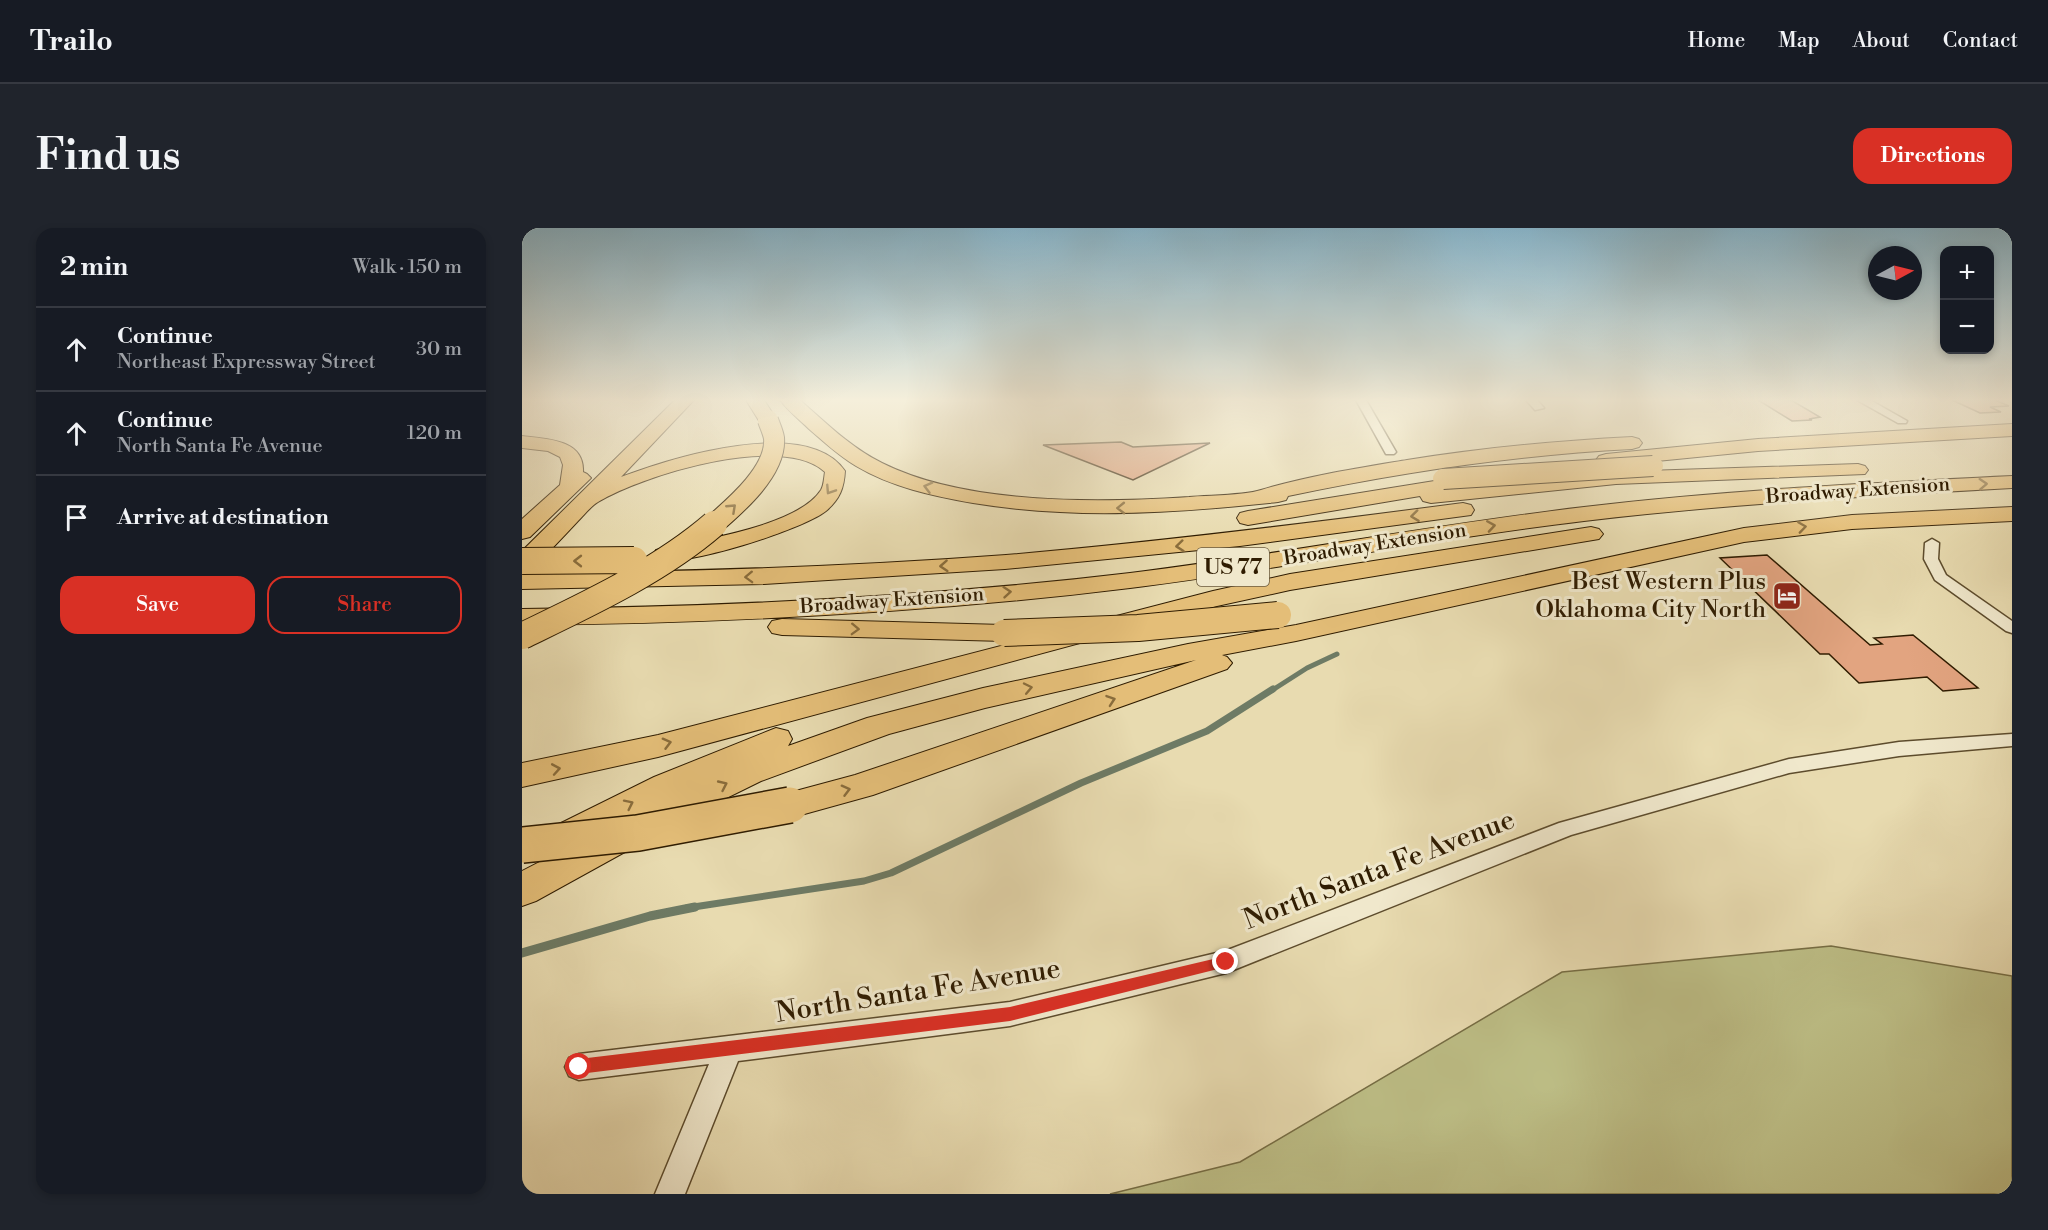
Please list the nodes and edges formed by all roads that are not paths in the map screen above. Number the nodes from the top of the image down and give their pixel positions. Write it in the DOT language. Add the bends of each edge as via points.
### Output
graph roads {
  1 [pos="546,445"];
  2 [pos="621,445"];
  3 [pos="634,445"];
  4 [pos="773,445"];
  5 [pos="841,445"];
  6 [pos="1386,445"];
  7 [pos="1753,445"];
  8 [pos="2012,448"];
  9 [pos="1390,452"];
  10 [pos="2012,463"];
  11 [pos="1914,478"];
  12 [pos="2012,482"];
  13 [pos="580,492"];
  14 [pos="1241,509"];
  15 [pos="2012,514"];
  16 [pos="522,532"];
  17 [pos="1932,543"];
  18 [pos="634,560"];
  19 [pos="522,563"];
  20 [pos="1389,567"];
  21 [pos="522,581"];
  22 [pos="522,617"];
  23 [pos="550,617"];
  24 [pos="1287,624"];
  25 [pos="2012,628"];
  26 [pos="522,636"];
  27 [pos="2012,740"];
  28 [pos="522,775"];
  29 [pos="522,845"];
  30 [pos="522,861"];
  31 [pos="522,890"];
  32 [pos="729,1049"];
  33 [pos="579,1067"];
  34 [pos="670,1194"];
  1 -- 13 [label="highway" via="570,454"];
  2 -- 13 [label="highway"];
  3 -- 13 [label="highway"];
  26 -- 4 [label="highway, one-way, bridge" via="606,595 705,532 757,481"];
  14 -- 5 [label="highway, one-way" via="1024,504 906,481"];
  6 -- 9 [label="street"];
  7 -- 14 [label="highway" via="1578,463"];
  8 -- 14 [label="highway, bridge" via="1443,479"];
  10 -- 11 [label="highway, Broadway Extension / US 77"];
  11 -- 12 [label="highway, Broadway Extension / US 77, one-way"];
  11 -- 14 [label="highway" via="1616,478"];
  11 -- 20 [label="highway"];
  11 -- 21 [label="highway, Broadway Extension / US 77, one-way" via="1608,492 1236,539 1023,561 798,575"];
  23 -- 11 [label="highway, Broadway Extension / US 77, one-way" via="775,609 1028,591 1210,570 1500,525"];
  13 -- 16 [label="highway"];
  13 -- 18 [label="highway, one-way" via="709,456 739,452 801,453 825,461 835,471 836,482 827,497 777,528 724,544"];
  13 -- 19 [label="highway"];
  14 -- 18 [label="highway" via="979,544"];
  24 -- 15 [label="highway, one-way" via="1352,603 1612,546 1671,537"];
  17 -- 25 [label="street" via="1931,559 1940,577"];
  18 -- 19 [label="highway, one-way, bridge"];
  28 -- 20 [label="highway, one-way" via="669,743 1213,599"];
  30 -- 20 [label="highway, one-way" via="666,786 794,732 851,713"];
  22 -- 23 [label="highway, Broadway Extension / US 77"];
  23 -- 24 [label="highway, one-way, bridge" via="1004,633 1215,622"];
  29 -- 24 [label="highway, one-way, bridge" via="638,833 790,805 872,782 1199,670"];
  31 -- 24 [label="highway, one-way" via="749,772 878,726 1188,653"];
  27 -- 32 [label="street, North Santa Fe Avenue" via="1899,749 1789,766 1566,829 1226,962 1010,1014"];
  32 -- 33 [label="street, North Santa Fe Avenue"];
  32 -- 34 [label="street"];
}
